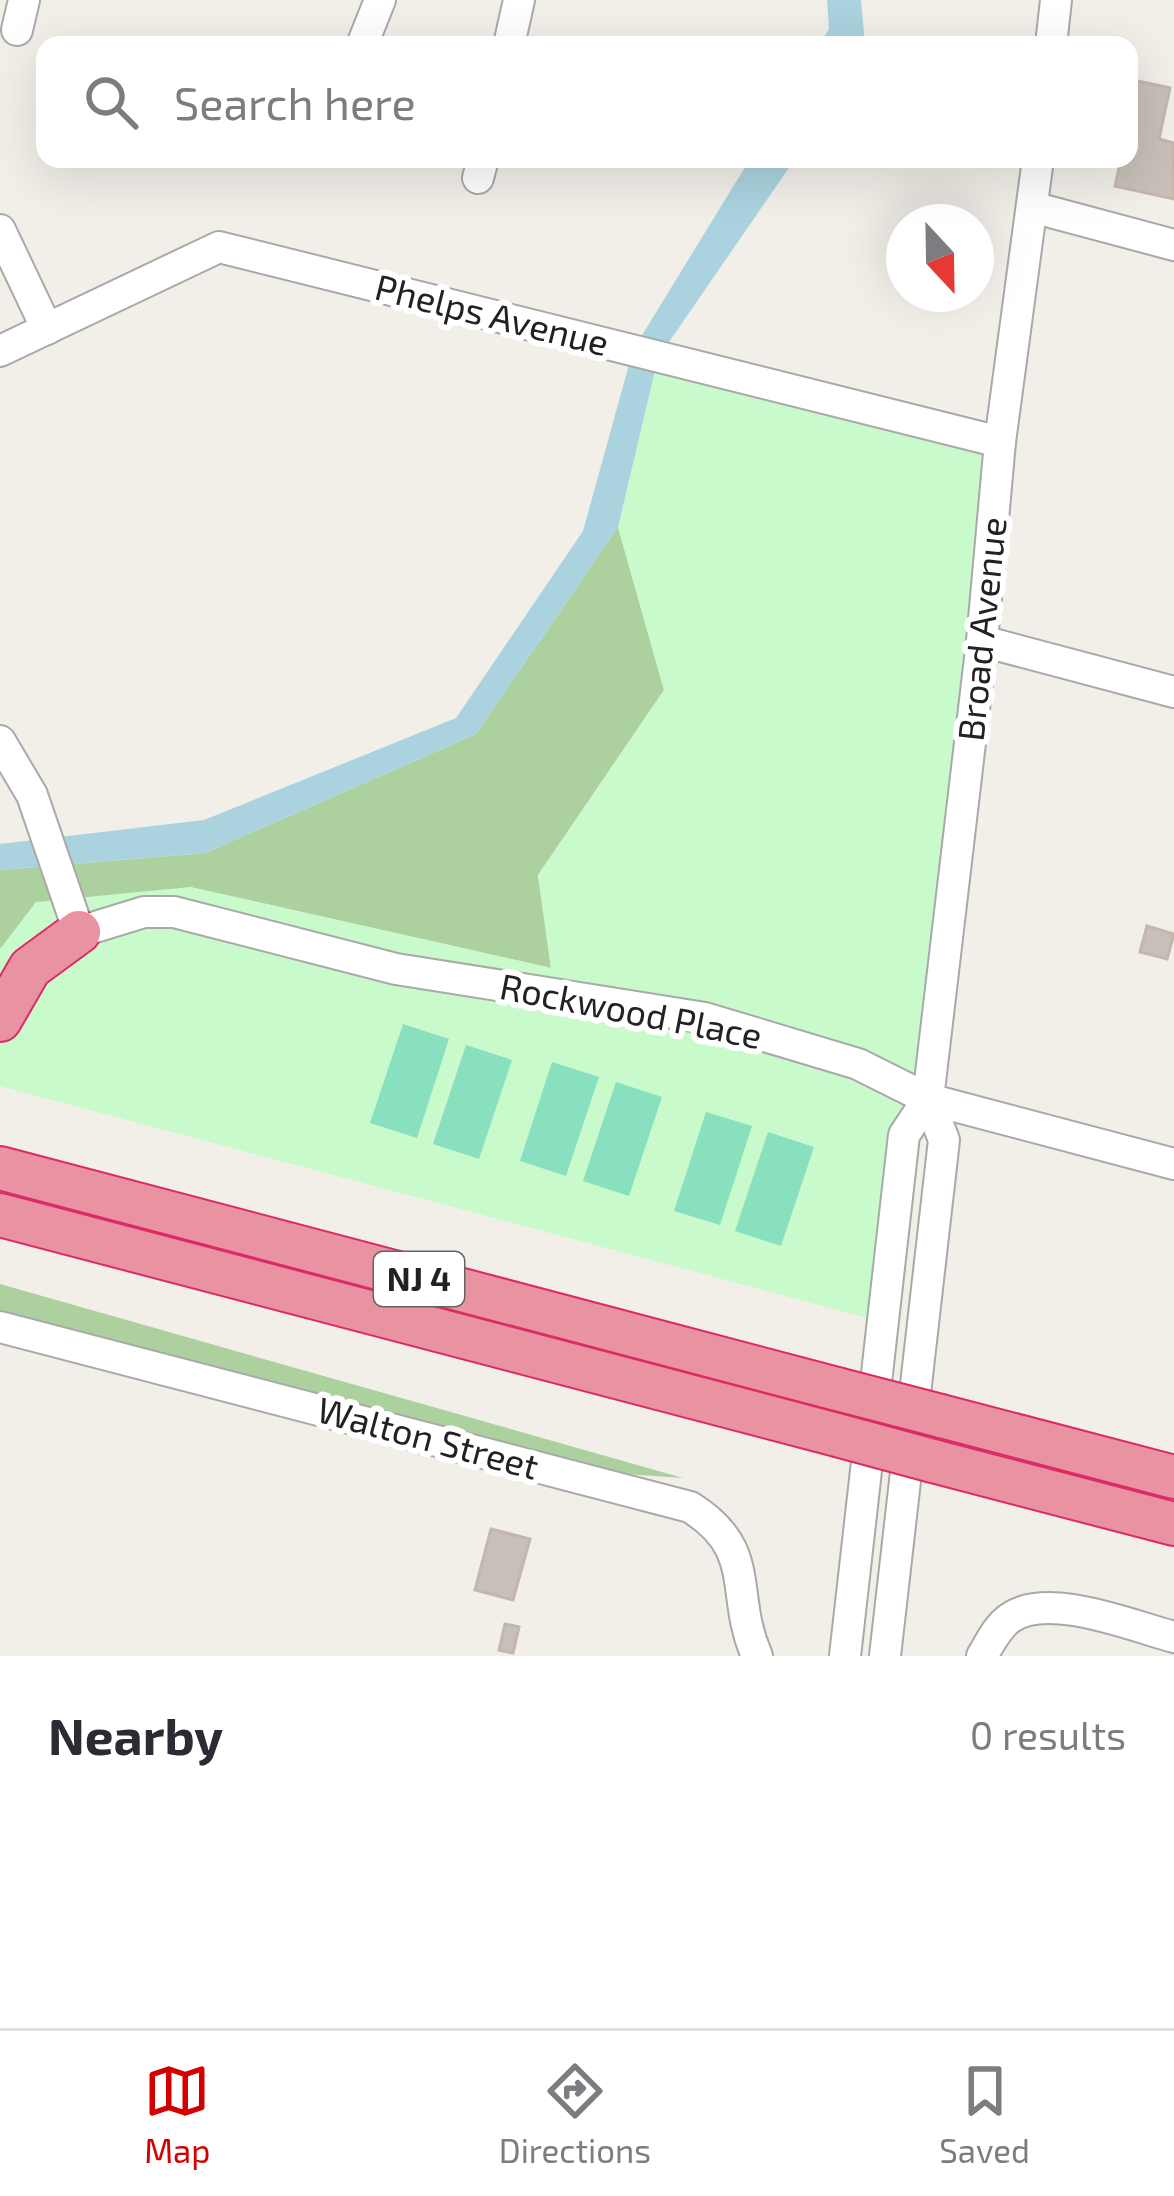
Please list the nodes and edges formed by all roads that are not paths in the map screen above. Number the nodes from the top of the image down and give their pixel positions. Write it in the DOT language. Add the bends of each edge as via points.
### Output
graph roads {
  1 [pos="380,0"];
  2 [pos="519,0"];
  3 [pos="1057,0"];
  4 [pos="366,36"];
  5 [pos="511,36"];
  6 [pos="1052,36"];
  7 [pos="1037,168"];
  8 [pos="1032,207"];
  9 [pos="0,230"];
  10 [pos="1174,245"];
  11 [pos="47,329"];
  12 [pos="0,351"];
  13 [pos="1000,442"];
  14 [pos="982,641"];
  15 [pos="1174,692"];
  16 [pos="0,743"];
  17 [pos="73,915"];
  18 [pos="0,1020"];
  19 [pos="928,1100"];
  20 [pos="1174,1164"];
  21 [pos="0,1168"];
  22 [pos="0,1216"];
  23 [pos="0,1327"];
  24 [pos="1174,1477"];
  25 [pos="1174,1524"];
  26 [pos="1174,1637"];
  27 [pos="757,1656"];
  28 [pos="845,1656"];
  29 [pos="884,1656"];
  30 [pos="982,1656"];
  1 -- 4 [label="street"];
  2 -- 5 [label="street"];
  3 -- 6 [label="street"];
  7 -- 8 [label="street, Broad Avenue"];
  8 -- 10 [label="street"];
  8 -- 13 [label="street, Broad Avenue"];
  9 -- 11 [label="street"];
  11 -- 12 [label="street, Phelps Avenue"];
  11 -- 13 [label="street, Phelps Avenue" via="218,247"];
  13 -- 14 [label="street, Broad Avenue"];
  14 -- 15 [label="street"];
  14 -- 19 [label="street, Broad Avenue"];
  16 -- 17 [label="street" via="32,795"];
  17 -- 18 [label="highway"];
  17 -- 19 [label="street, Rockwood Place" via="190,915 396,969 705,1018 857,1064"];
  19 -- 20 [label="street, Rockwood Place"];
  19 -- 28 [label="street, Broad Avenue" via="904,1135"];
  19 -- 29 [label="street, Broad Avenue" via="944,1140"];
  21 -- 24 [label="highway, NJ 4, bridge"];
  22 -- 25 [label="highway, NJ 4, bridge"];
  23 -- 27 [label="street, Walton Street" via="690,1507 732,1545"];
  26 -- 30 [label="street" via="1042,1607 1004,1623"];
}
